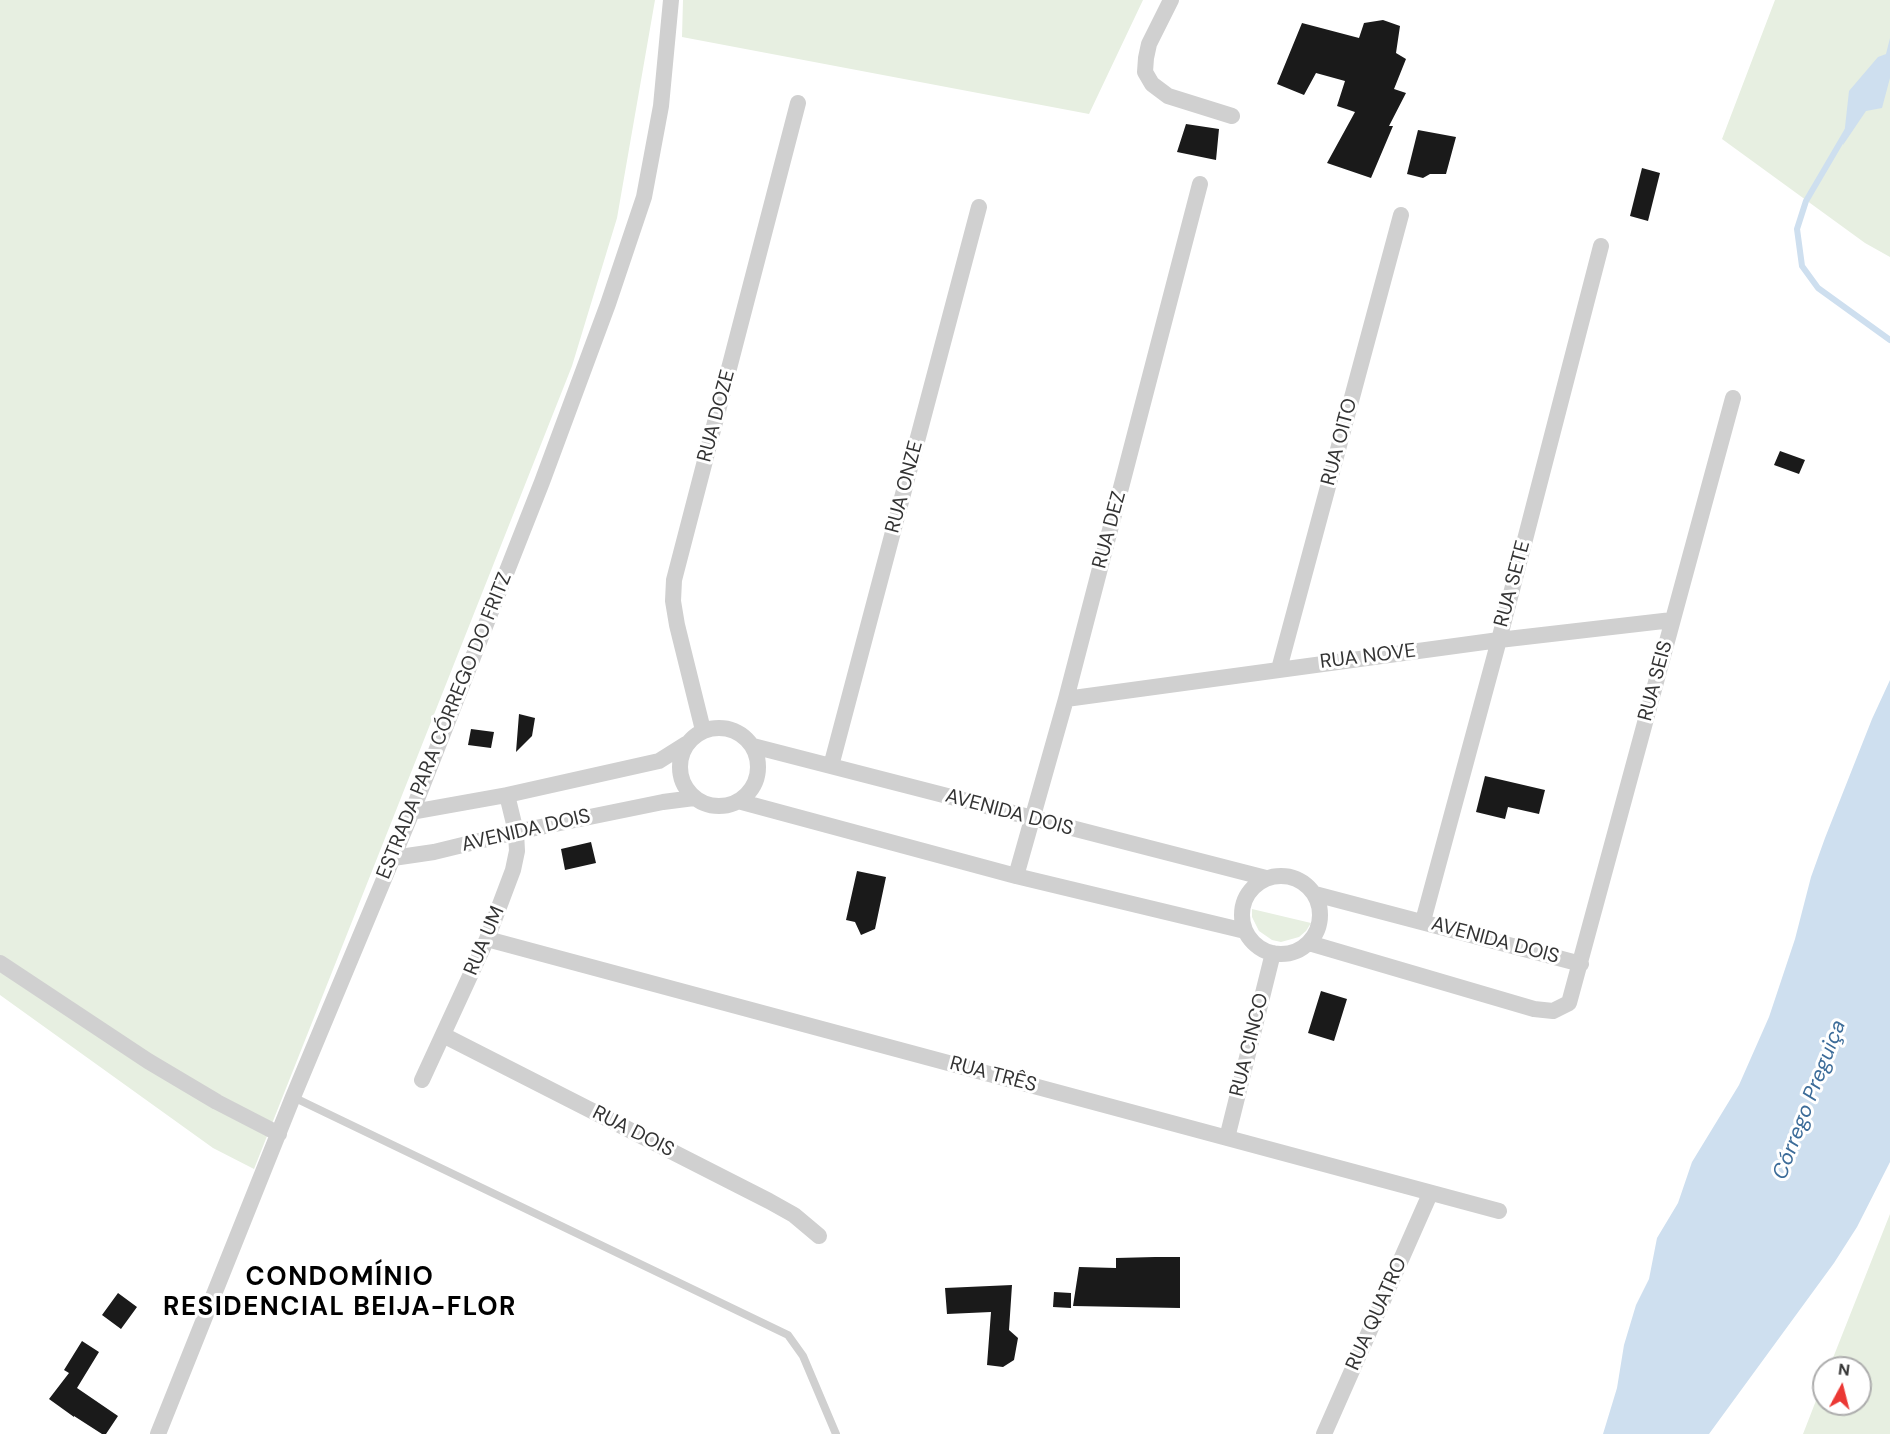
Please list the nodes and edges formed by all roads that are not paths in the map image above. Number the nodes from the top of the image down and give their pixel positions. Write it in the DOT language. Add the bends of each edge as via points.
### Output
graph roads {
  1 [pos="671,0"];
  2 [pos="1172,0"];
  3 [pos="798,103"];
  4 [pos="1232,116"];
  5 [pos="1200,184"];
  6 [pos="978,207"];
  7 [pos="1401,215"];
  8 [pos="1601,246"];
  9 [pos="1733,398"];
  10 [pos="1672,620"];
  11 [pos="1499,640"];
  12 [pos="1279,669"];
  13 [pos="1066,699"];
  14 [pos="703,730"];
  15 [pos="686,744"];
  16 [pos="753,746"];
  17 [pos="831,766"];
  18 [pos="507,795"];
  19 [pos="694,798"];
  20 [pos="738,801"];
  21 [pos="412,812"];
  22 [pos="1033,820"];
  23 [pos="516,832"];
  24 [pos="393,858"];
  25 [pos="1016,876"];
  26 [pos="1266,878"];
  27 [pos="1315,894"];
  28 [pos="1423,921"];
  29 [pos="1245,931"];
  30 [pos="487,939"];
  31 [pos="1309,943"];
  32 [pos="1273,953"];
  33 [pos="0,963"];
  34 [pos="1581,964"];
  35 [pos="443,1035"];
  36 [pos="422,1080"];
  37 [pos="293,1097"];
  38 [pos="279,1134"];
  39 [pos="1227,1138"];
  40 [pos="1430,1194"];
  41 [pos="1499,1211"];
  42 [pos="819,1236"];
  43 [pos="158,1434"];
  44 [pos="836,1434"];
  45 [pos="1324,1434"];
  1 -- 21 [label="street, ESTRADA PARA CÓRREGO DO FRITZ" via="661,106 644,196 546,471"];
  2 -- 4 [label="street" via="1149,44 1145,72 1152,84 1168,96"];
  3 -- 14 [label="street, RUA DOZE" via="674,580 677,626"];
  5 -- 13 [label="street, RUA DEZ"];
  6 -- 17 [label="street, RUA ONZE"];
  7 -- 12 [label="street, RUA OITO"];
  8 -- 11 [label="street, RUA SETE"];
  9 -- 10 [label="street, RUA SEIS"];
  10 -- 11 [label="street, RUA NOVE"];
  10 -- 34 [label="street, RUA SEIS"];
  11 -- 12 [label="street, RUA NOVE"];
  11 -- 28 [label="street, RUA SETE"];
  12 -- 13 [label="street, RUA NOVE"];
  13 -- 22 [label="street, RUA DEZ"];
  14 -- 15 [label="street, AVENIDA DOIS"];
  14 -- 16 [label="street, AVENIDA DOIS" via="725,728"];
  15 -- 18 [label="street, AVENIDA DOIS" via="659,761"];
  15 -- 19 [label="street" via="681,754 680,775"];
  16 -- 17 [label="street, AVENIDA DOIS"];
  16 -- 20 [label="street" via="756,779"];
  17 -- 22 [label="street, AVENIDA DOIS"];
  18 -- 21 [label="street, AVENIDA DOIS"];
  18 -- 23 [label="street, RUA UM"];
  19 -- 20 [label="street, AVENIDA DOIS" via="720,806"];
  19 -- 23 [label="street, AVENIDA DOIS"];
  20 -- 25 [label="street, AVENIDA DOIS"];
  21 -- 24 [label="street, ESTRADA PARA CÓRREGO DO FRITZ"];
  22 -- 25 [label="street, RUA DEZ"];
  22 -- 26 [label="street, AVENIDA DOIS"];
  23 -- 24 [label="street, AVENIDA DOIS"];
  23 -- 30 [label="street, RUA UM" via="518,851 513,870"];
  24 -- 37 [label="street, ESTRADA PARA CÓRREGO DO FRITZ"];
  25 -- 29 [label="street, AVENIDA DOIS"];
  26 -- 27 [label="street, AVENIDA DOIS" via="1288,875 1308,885"];
  26 -- 29 [label="street" via="1256,884 1244,902"];
  27 -- 28 [label="street, AVENIDA DOIS"];
  27 -- 31 [label="street" via="1321,916"];
  28 -- 34 [label="street, AVENIDA DOIS"];
  29 -- 32 [label="street, AVENIDA DOIS" via="1257,945"];
  30 -- 35 [label="street, RUA UM"];
  30 -- 39 [label="street, RUA TRÊS"];
  31 -- 32 [label="street" via="1292,952"];
  31 -- 34 [label="street, AVENIDA DOIS" via="1534,1009 1553,1011 1569,1003"];
  32 -- 39 [label="street, RUA CINCO"];
  33 -- 38 [label="street" via="148,1061"];
  35 -- 36 [label="street, RUA UM"];
  35 -- 42 [label="street, RUA DOIS" via="769,1201"];
  37 -- 38 [label="street, ESTRADA PARA CÓRREGO DO FRITZ"];
  37 -- 44 [label="lane" via="788,1335 803,1356"];
  38 -- 43 [label="street, ESTRADA PARA CÓRREGO DO FRITZ"];
  39 -- 40 [label="street, RUA TRÊS"];
  40 -- 41 [label="street, RUA TRÊS"];
  40 -- 45 [label="street, RUA QUATRO"];
}
